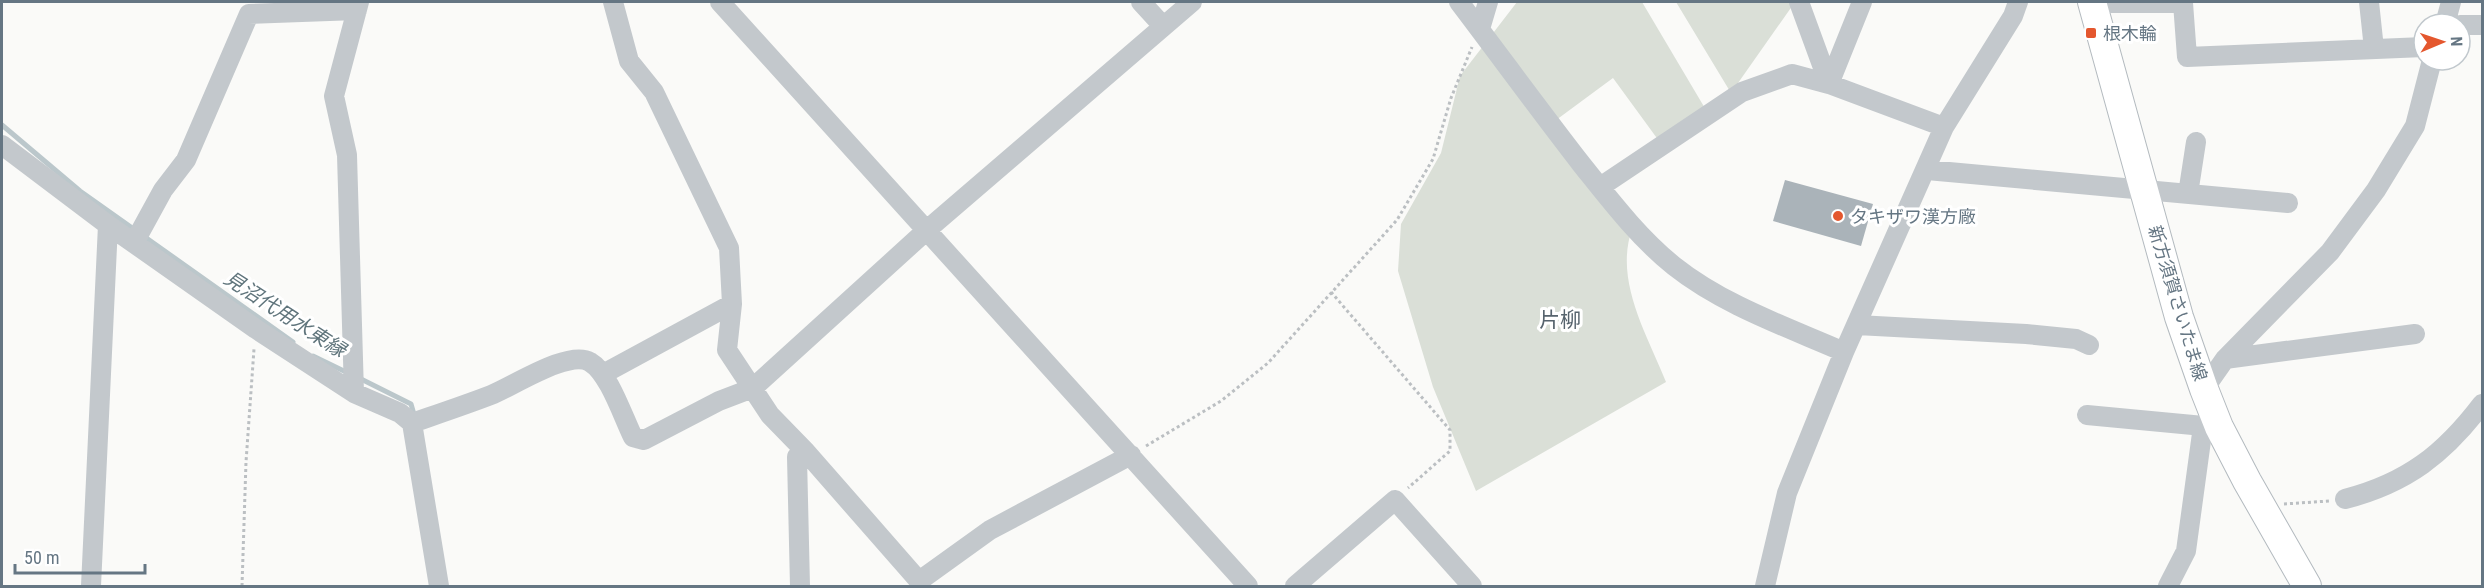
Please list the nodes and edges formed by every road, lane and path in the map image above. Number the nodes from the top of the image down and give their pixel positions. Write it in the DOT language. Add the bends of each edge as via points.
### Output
graph roads {
  1 [pos="613,2"];
  2 [pos="720,2"];
  3 [pos="1141,2"];
  4 [pos="1192,2"];
  5 [pos="1459,2"];
  6 [pos="1488,2"];
  7 [pos="1799,2"];
  8 [pos="1862,2"];
  9 [pos="2018,2"];
  10 [pos="2092,2"];
  11 [pos="2369,2"];
  12 [pos="358,6"];
  13 [pos="1164,26"];
  14 [pos="1480,29"];
  15 [pos="2412,47"];
  16 [pos="2374,49"];
  17 [pos="2429,72"];
  18 [pos="1829,84"];
  19 [pos="1944,127"];
  20 [pos="2196,142"];
  21 [pos="2,145"];
  22 [pos="1927,170"];
  23 [pos="1600,187"];
  24 [pos="2144,190"];
  25 [pos="2188,194"];
  26 [pos="2288,203"];
  27 [pos="108,225"];
  28 [pos="928,229"];
  29 [pos="134,243"];
  30 [pos="1331,292"];
  31 [pos="732,304"];
  32 [pos="1857,325"];
  33 [pos="256,329"];
  34 [pos="2415,334"];
  35 [pos="2089,345"];
  36 [pos="1844,352"];
  37 [pos="2225,359"];
  38 [pos="603,374"];
  39 [pos="753,388"];
  40 [pos="2204,389"];
  41 [pos="354,393"];
  42 [pos="2482,404"];
  43 [pos="2087,415"];
  44 [pos="412,423"];
  45 [pos="2211,427"];
  46 [pos="806,452"];
  47 [pos="1131,455"];
  48 [pos="1395,500"];
  49 [pos="2345,500"];
  50 [pos="2261,506"];
  51 [pos="919,584"];
  52 [pos="91,586"];
  53 [pos="242,586"];
  54 [pos="439,586"];
  55 [pos="800,586"];
  56 [pos="1248,586"];
  57 [pos="1295,586"];
  58 [pos="1472,586"];
  59 [pos="1765,586"];
  60 [pos="2168,586"];
  61 [pos="2307,586"];
  1 -- 31 [label="street" via="628,61 654,92 729,248"];
  2 -- 28 [label="street"];
  3 -- 13 [label="street"];
  4 -- 13 [label="street"];
  5 -- 14 [label="street"];
  6 -- 14 [label="street"];
  7 -- 18 [label="street"];
  8 -- 18 [label="street"];
  9 -- 19 [label="street"];
  10 -- 16 [label="street" via="2183,3 2187,57"];
  10 -- 24 [label="main road, 新方須賀さいたま線"];
  11 -- 16 [label="street"];
  12 -- 29 [label="street" via="249,14 186,160 163,190"];
  12 -- 41 [label="street" via="334,96 347,155"];
  13 -- 28 [label="street"];
  14 -- 23 [label="street"];
  14 -- 30 [label="path" via="1451,98 1433,159 1397,220"];
  15 -- 16 [label="street"];
  17 -- 37 [label="street" via="2415,126 2376,190 2330,252"];
  18 -- 19 [label="street"];
  18 -- 23 [label="street" via="1792,74 1742,92"];
  19 -- 22 [label="street"];
  20 -- 25 [label="street"];
  21 -- 27 [label="street"];
  22 -- 24 [label="street"];
  22 -- 32 [label="street"];
  23 -- 36 [label="street" via="1674,266 1732,303"];
  24 -- 25 [label="street"];
  24 -- 40 [label="main road, 新方須賀さいたま線"];
  25 -- 26 [label="street"];
  27 -- 29 [label="street"];
  27 -- 52 [label="street"];
  28 -- 39 [label="street"];
  28 -- 47 [label="street"];
  29 -- 33 [label="street"];
  30 -- 47 [label="path" via="1268,363 1221,401"];
  30 -- 48 [label="path" via="1450,430 1450,451"];
  31 -- 38 [label="street"];
  31 -- 39 [label="street" via="727,350"];
  32 -- 35 [label="street" via="2026,334 2076,339"];
  32 -- 36 [label="street"];
  33 -- 41 [label="street"];
  33 -- 53 [label="path"];
  34 -- 37 [label="street"];
  36 -- 59 [label="street" via="1787,493"];
  37 -- 40 [label="street"];
  38 -- 39 [label="street" via="633,437 644,440"];
  38 -- 44 [label="street" via="589,361 577,359"];
  39 -- 46 [label="street" via="770,416"];
  40 -- 45 [label="main road, 新方須賀さいたま線"];
  41 -- 44 [label="street" via="400,413"];
  42 -- 49 [label="street" via="2423,466 2396,482"];
  43 -- 45 [label="street"];
  44 -- 54 [label="street"];
  45 -- 50 [label="main road, 新方須賀さいたま線"];
  45 -- 60 [label="street" via="2186,551"];
  46 -- 51 [label="street"];
  46 -- 55 [label="street" via="797,457"];
  47 -- 51 [label="street" via="990,530"];
  47 -- 56 [label="street"];
  48 -- 57 [label="street"];
  48 -- 58 [label="street"];
  49 -- 50 [label="path"];
  50 -- 61 [label="main road, 新方須賀さいたま線"];
}
